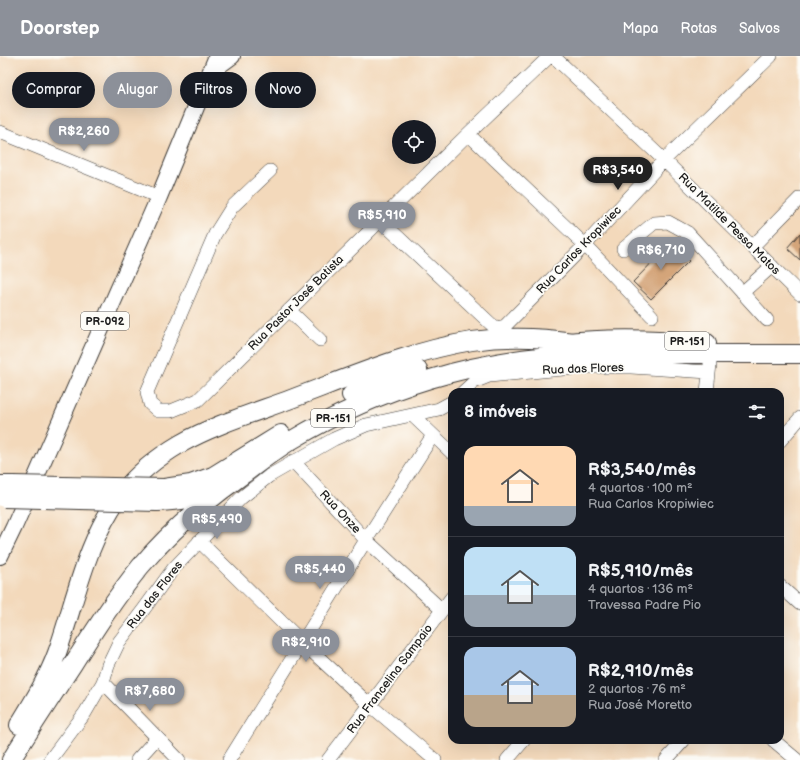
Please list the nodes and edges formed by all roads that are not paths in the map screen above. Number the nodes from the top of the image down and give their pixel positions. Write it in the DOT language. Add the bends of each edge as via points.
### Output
graph roads {
  1 [pos="206,56"];
  2 [pos="217,56"];
  3 [pos="232,56"];
  4 [pos="552,56"];
  5 [pos="769,58"];
  6 [pos="206,72"];
  7 [pos="210,72"];
  8 [pos="215,72"];
  9 [pos="196,108"];
  10 [pos="0,132"];
  11 [pos="468,134"];
  12 [pos="664,160"];
  13 [pos="270,171"];
  14 [pos="159,197"];
  15 [pos="800,198"];
  16 [pos="380,220"];
  17 [pos="585,246"];
  18 [pos="752,247"];
  19 [pos="623,249"];
  20 [pos="772,266"];
  21 [pos="742,293"];
  22 [pos="800,294"];
  23 [pos="289,310"];
  24 [pos="652,316"];
  25 [pos="767,320"];
  26 [pos="320,340"];
  27 [pos="573,342"];
  28 [pos="800,353"];
  29 [pos="710,363"];
  30 [pos="467,388"];
  31 [pos="707,388"];
  32 [pos="448,404"];
  33 [pos="412,415"];
  34 [pos="799,420"];
  35 [pos="433,435"];
  36 [pos="784,437"];
  37 [pos="291,440"];
  38 [pos="448,449"];
  39 [pos="293,462"];
  40 [pos="4,492"];
  41 [pos="160,495"];
  42 [pos="366,540"];
  43 [pos="199,541"];
  44 [pos="0,556"];
  45 [pos="784,590"];
  46 [pos="448,602"];
  47 [pos="800,604"];
  48 [pos="442,610"];
  49 [pos="302,643"];
  50 [pos="103,682"];
  51 [pos="370,705"];
  52 [pos="157,738"];
  53 [pos="521,744"];
  54 [pos="680,744"];
  55 [pos="778,744"];
  56 [pos="0,756"];
  57 [pos="11,760"];
  58 [pos="50,760"];
  59 [pos="137,760"];
  60 [pos="179,760"];
  61 [pos="229,760"];
  62 [pos="328,760"];
  63 [pos="435,760"];
  64 [pos="507,760"];
  65 [pos="666,760"];
  66 [pos="797,760"];
  1 -- 6 [label="main road"];
  2 -- 7 [label="main road, PR-092"];
  3 -- 8 [label="main road"];
  4 -- 11 [label="street, Rua Pastor José Batista"];
  4 -- 12 [label="street, Rua Matilde Pessa Matos"];
  5 -- 12 [label="street, Rua Carlos Kropiwiec"];
  9 -- 14 [label="main road, PR-092"];
  10 -- 14 [label="street"];
  11 -- 16 [label="street, Rua Pastor José Batista"];
  11 -- 17 [label="street"];
  12 -- 17 [label="street, Rua Carlos Kropiwiec"];
  12 -- 18 [label="street, Rua Matilde Pessa Matos"];
  13 -- 23 [label="street, Rua Pastor José Batista" via="232,207 216,234 147,392 150,404 158,411 171,412 198,400"];
  14 -- 44 [label="main road, PR-092"];
  15 -- 18 [label="street"];
  16 -- 17 [label="street, Rua Carlos Kropiwiec" via="497,328 505,326"];
  16 -- 23 [label="street, Rua Pastor José Batista"];
  17 -- 24 [label="street"];
  18 -- 20 [label="street, Rua Matilde Pessa Matos"];
  19 -- 21 [label="street" via="654,223 668,222 688,233"];
  20 -- 21 [label="street"];
  20 -- 22 [label="street, Rua Matilde Pessa Matos"];
  21 -- 25 [label="street"];
  23 -- 26 [label="street"];
  27 -- 28 [label="highway, PR-151" via="673,340"];
  27 -- 41 [label="highway, PR-151" via="493,352 451,361 387,380 352,394 311,416 213,476"];
  27 -- 56 [label="highway, PR-151" via="548,338 509,337 472,341 426,351 212,429 181,443 157,459 121,494 104,520 87,560 57,653 45,680"];
  28 -- 29 [label="highway, PR-151"];
  29 -- 30 [label="street, Rua das Flores" via="587,367 490,376 474,382"];
  29 -- 31 [label="street"];
  29 -- 37 [label="highway, PR-151" via="662,353 551,355 474,367 364,402"];
  32 -- 33 [label="street, Rua das Flores" via="439,409"];
  33 -- 35 [label="street"];
  33 -- 39 [label="street, Rua das Flores" via="366,425"];
  34 -- 36 [label="street"];
  35 -- 38 [label="street"];
  35 -- 42 [label="street"];
  37 -- 41 [label="highway, PR-151" via="260,456 198,497 183,501"];
  37 -- 57 [label="highway, PR-151" via="195,512 140,568 105,614"];
  39 -- 42 [label="street, Rua Onze"];
  39 -- 43 [label="street, Rua das Flores" via="240,498"];
  40 -- 41 [label="highway, PR-151, bridge"];
  42 -- 48 [label="street, Rua Onze"];
  42 -- 49 [label="street"];
  43 -- 49 [label="street"];
  43 -- 50 [label="street, Rua das Flores" via="173,569 118,642"];
  45 -- 47 [label="street"];
  46 -- 48 [label="street, Rua Francelina Sampaio"];
  48 -- 51 [label="street, Rua Francelina Sampaio"];
  49 -- 51 [label="street"];
  49 -- 61 [label="street"];
  50 -- 52 [label="street"];
  50 -- 58 [label="street, Rua das Flores" via="85,713"];
  51 -- 62 [label="street, Rua Francelina Sampaio"];
  51 -- 63 [label="street"];
  52 -- 59 [label="street"];
  52 -- 60 [label="street"];
  53 -- 64 [label="street"];
  54 -- 65 [label="street"];
  55 -- 66 [label="street"];
}
